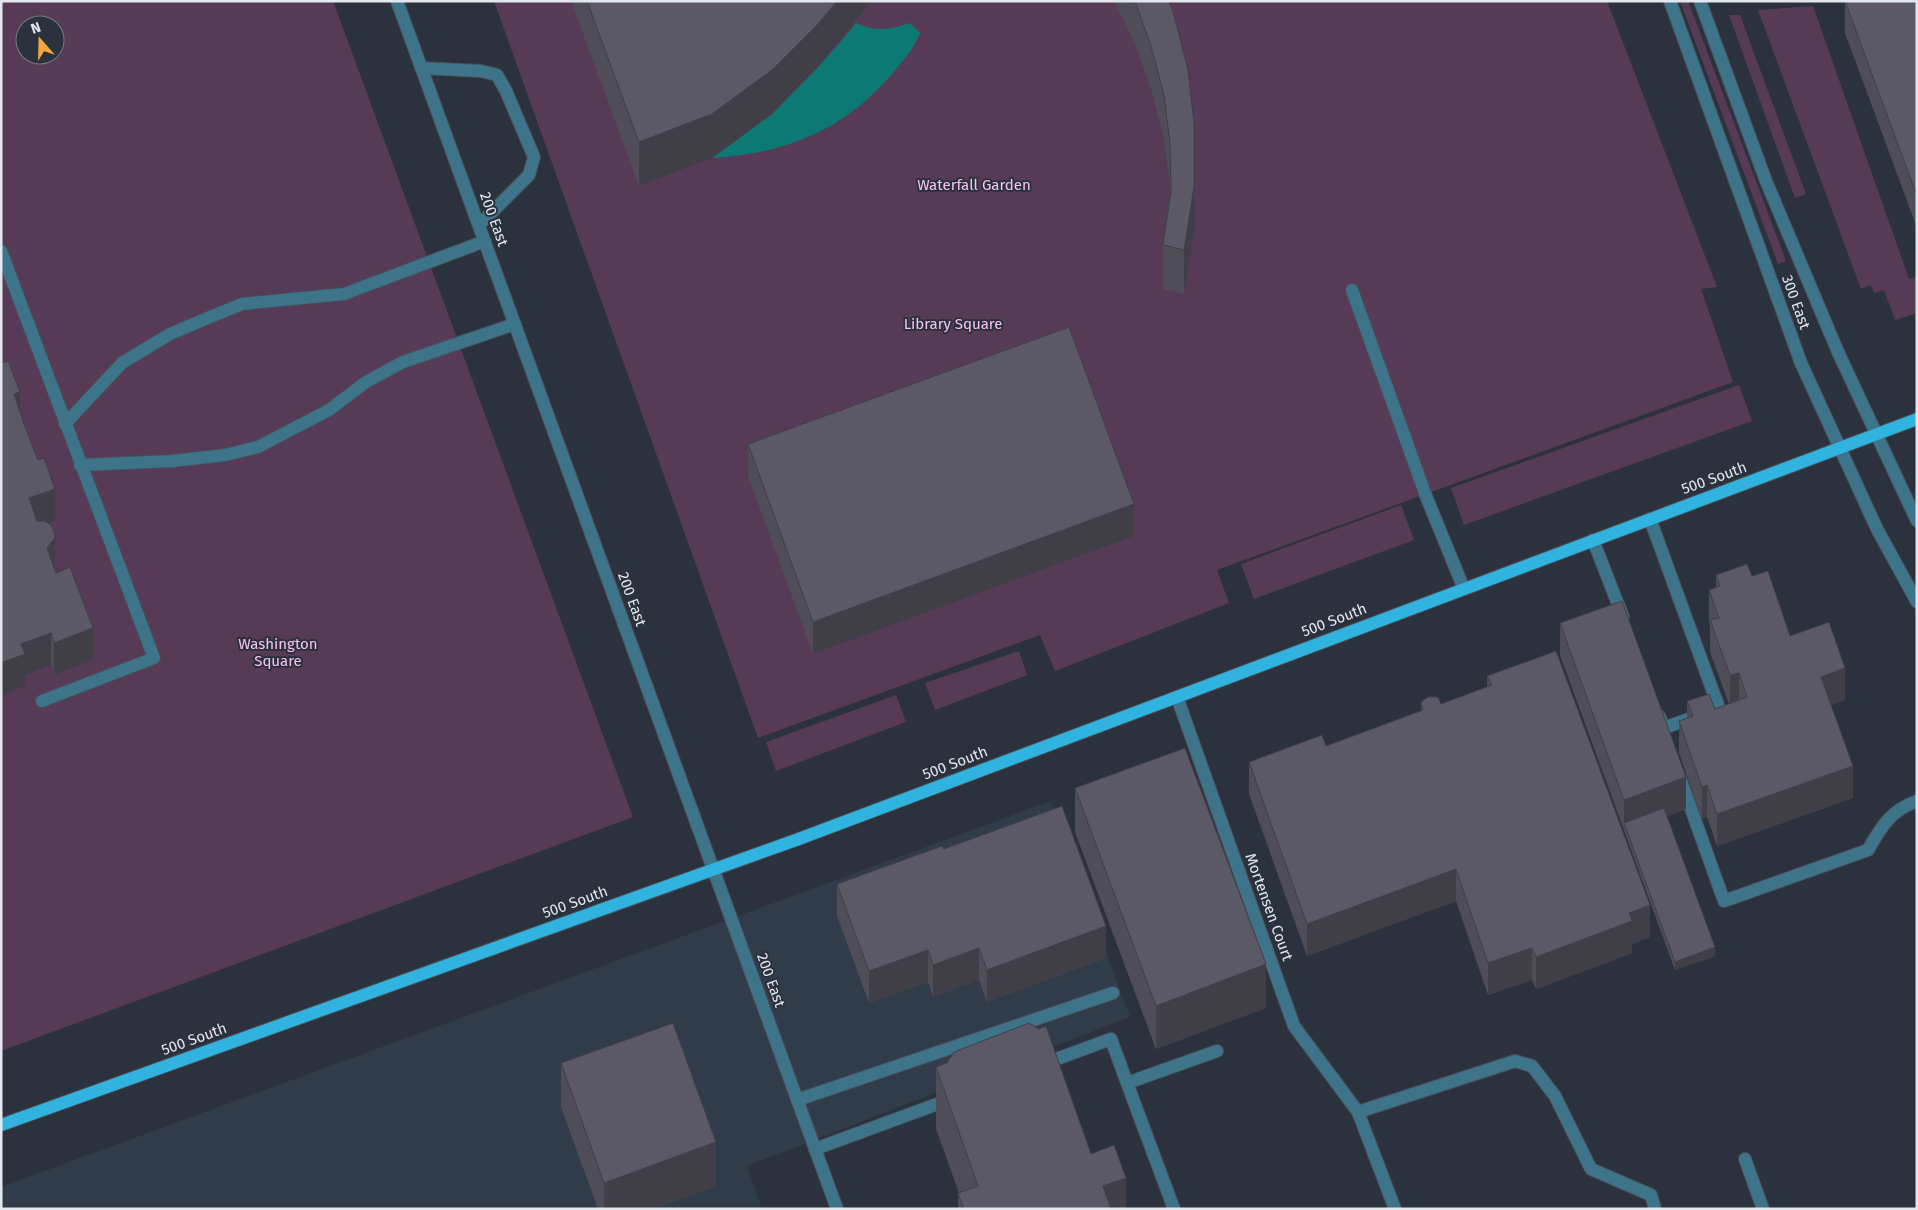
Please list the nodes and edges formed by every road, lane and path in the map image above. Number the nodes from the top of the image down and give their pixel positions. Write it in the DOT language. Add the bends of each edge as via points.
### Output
graph roads {
  1 [pos="397,1"];
  2 [pos="1670,1"];
  3 [pos="1700,1"];
  4 [pos="422,68"];
  5 [pos="478,224"];
  6 [pos="484,241"];
  7 [pos="1,251"];
  8 [pos="1352,290"];
  9 [pos="515,324"];
  10 [pos="1917,419"];
  11 [pos="65,424"];
  12 [pos="1876,436"];
  13 [pos="1838,449"];
  14 [pos="80,465"];
  15 [pos="1650,519"];
  16 [pos="1917,520"];
  17 [pos="1593,540"];
  18 [pos="1464,589"];
  19 [pos="1917,602"];
  20 [pos="1628,630"];
  21 [pos="1177,697"];
  22 [pos="42,701"];
  23 [pos="1654,701"];
  24 [pos="1664,728"];
  25 [pos="1668,744"];
  26 [pos="1676,768"];
  27 [pos="1917,801"];
  28 [pos="714,870"];
  29 [pos="1113,993"];
  30 [pos="1218,1051"];
  31 [pos="1030,1069"];
  32 [pos="1127,1083"];
  33 [pos="967,1093"];
  34 [pos="798,1100"];
  35 [pos="1358,1112"];
  36 [pos="1,1125"];
  37 [pos="816,1149"];
  38 [pos="1745,1159"];
  39 [pos="837,1209"];
  40 [pos="1174,1209"];
  41 [pos="1395,1209"];
  42 [pos="1656,1209"];
  43 [pos="1763,1209"];
  1 -- 4 [label="street, 200 East"];
  2 -- 13 [label="street, 300 East" via="1801,363"];
  3 -- 12 [label="street, 300 East" via="1766,181"];
  4 -- 5 [label="street, 200 East"];
  4 -- 5 [label="street" via="497,75 534,157 529,175"];
  5 -- 6 [label="street, 200 East"];
  6 -- 9 [label="street, 200 East"];
  6 -- 11 [label="street" via="344,294 242,304 170,334 122,364"];
  7 -- 11 [label="street"];
  8 -- 18 [label="street" via="1426,496"];
  9 -- 14 [label="street" via="403,362 366,382 329,410 258,447 225,455 173,461"];
  9 -- 28 [label="street, 200 East"];
  10 -- 12 [label="main road, 500 South"];
  11 -- 14 [label="street"];
  12 -- 13 [label="main road, 500 South"];
  12 -- 16 [label="street, 300 East"];
  13 -- 15 [label="main road, 500 South"];
  13 -- 19 [label="street, 300 East"];
  14 -- 22 [label="street" via="154,658"];
  15 -- 17 [label="main road, 500 South"];
  15 -- 24 [label="street" via="1719,708"];
  17 -- 18 [label="main road, 500 South"];
  17 -- 20 [label="street"];
  18 -- 21 [label="main road, 500 South"];
  21 -- 28 [label="main road, 500 South"];
  21 -- 35 [label="street, Mortensen Court" via="1294,1026"];
  23 -- 24 [label="street"];
  24 -- 25 [label="street"];
  26 -- 27 [label="street" via="1724,901 1868,850 1883,823 1897,809"];
  28 -- 34 [label="street, 200 East"];
  28 -- 36 [label="main road, 500 South"];
  29 -- 34 [label="street"];
  30 -- 32 [label="street"];
  31 -- 32 [label="street" via="1111,1039"];
  32 -- 40 [label="street"];
  33 -- 37 [label="street"];
  34 -- 37 [label="street, 200 East"];
  35 -- 41 [label="street, Mortensen Court"];
  35 -- 42 [label="street" via="1514,1061 1532,1066 1555,1096 1591,1169 1651,1195"];
  37 -- 39 [label="street, 200 East"];
  38 -- 43 [label="street"];
}
